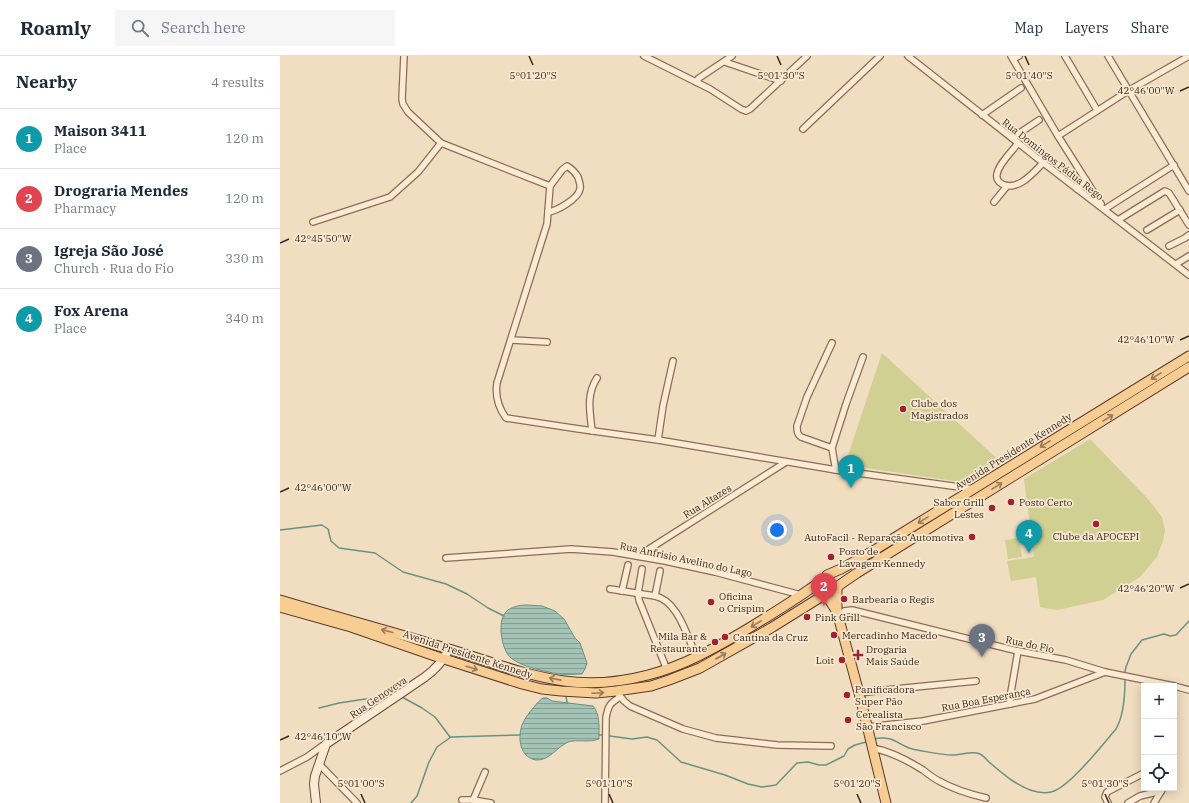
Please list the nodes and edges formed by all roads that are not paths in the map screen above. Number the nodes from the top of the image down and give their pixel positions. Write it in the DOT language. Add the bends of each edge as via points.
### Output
graph roads {
  1 [pos="404,56"];
  2 [pos="644,56"];
  3 [pos="732,56"];
  4 [pos="807,56"];
  5 [pos="880,56"];
  6 [pos="908,56"];
  7 [pos="1065,56"];
  8 [pos="1108,56"];
  9 [pos="1189,56"];
  10 [pos="1014,57"];
  11 [pos="725,62"];
  12 [pos="781,81"];
  13 [pos="696,82"];
  14 [pos="1021,88"];
  15 [pos="1128,91"];
  16 [pos="1098,110"];
  17 [pos="982,115"];
  18 [pos="1039,120"];
  19 [pos="803,129"];
  20 [pos="1058,136"];
  21 [pos="1012,138"];
  22 [pos="442,143"];
  23 [pos="1018,143"];
  24 [pos="1043,163"];
  25 [pos="1174,165"];
  26 [pos="1086,180"];
  27 [pos="550,186"];
  28 [pos="1007,186"];
  29 [pos="1077,189"];
  30 [pos="1189,191"];
  31 [pos="994,202"];
  32 [pos="1104,209"];
  33 [pos="1180,210"];
  34 [pos="548,212"];
  35 [pos="1118,220"];
  36 [pos="313,222"];
  37 [pos="1189,225"];
  38 [pos="1147,230"];
  39 [pos="1189,235"];
  40 [pos="1169,246"];
  41 [pos="1189,256"];
  42 [pos="1176,264"];
  43 [pos="1189,274"];
  44 [pos="512,340"];
  45 [pos="547,342"];
  46 [pos="832,343"];
  47 [pos="1189,356"];
  48 [pos="863,357"];
  49 [pos="673,361"];
  50 [pos="1180,361"];
  51 [pos="1187,368"];
  52 [pos="597,378"];
  53 [pos="592,431"];
  54 [pos="658,440"];
  55 [pos="832,448"];
  56 [pos="786,462"];
  57 [pos="836,470"];
  58 [pos="975,489"];
  59 [pos="948,505"];
  60 [pos="953,513"];
  61 [pos="638,556"];
  62 [pos="446,558"];
  63 [pos="628,565"];
  64 [pos="642,569"];
  65 [pos="660,571"];
  66 [pos="827,575"];
  67 [pos="817,584"];
  68 [pos="837,588"];
  69 [pos="610,589"];
  70 [pos="622,591"];
  71 [pos="638,593"];
  72 [pos="801,595"];
  73 [pos="655,596"];
  74 [pos="825,596"];
  75 [pos="280,600"];
  76 [pos="280,607"];
  77 [pos="837,614"];
  78 [pos="449,649"];
  79 [pos="1018,651"];
  80 [pos="697,657"];
  81 [pos="444,659"];
  82 [pos="667,670"];
  83 [pos="1105,672"];
  84 [pos="976,681"];
  85 [pos="1156,683"];
  86 [pos="1177,687"];
  87 [pos="1189,690"];
  88 [pos="859,693"];
  89 [pos="618,694"];
  90 [pos="1010,704"];
  91 [pos="867,726"];
  92 [pos="326,744"];
  93 [pos="831,746"];
  94 [pos="872,748"];
  95 [pos="319,764"];
  96 [pos="280,771"];
  97 [pos="485,772"];
  98 [pos="1141,775"];
  99 [pos="1156,791"];
  100 [pos="1161,791"];
  101 [pos="986,798"];
  102 [pos="462,800"];
  103 [pos="474,800"];
  104 [pos="316,803"];
  105 [pos="357,803"];
  106 [pos="491,803"];
  107 [pos="605,803"];
  108 [pos="886,803"];
  109 [pos="1108,803"];
  110 [pos="1128,803"];
  111 [pos="1154,803"];
  1 -- 22 [label="street" via="403,104 408,112"];
  2 -- 13 [label="street"];
  3 -- 11 [label="street"];
  4 -- 12 [label="street"];
  5 -- 19 [label="street"];
  6 -- 17 [label="street, Rua Domingos Pádua Rego"];
  7 -- 16 [label="street"];
  8 -- 15 [label="street"];
  9 -- 15 [label="street"];
  10 -- 20 [label="street"];
  11 -- 12 [label="street"];
  11 -- 13 [label="street"];
  12 -- 13 [label="street" via="746,111"];
  14 -- 17 [label="street"];
  15 -- 16 [label="street"];
  15 -- 25 [label="street"];
  16 -- 20 [label="street"];
  17 -- 21 [label="street, Rua Domingos Pádua Rego"];
  18 -- 21 [label="street"];
  20 -- 26 [label="street"];
  21 -- 23 [label="street, Rua Domingos Pádua Rego"];
  22 -- 27 [label="street"];
  22 -- 36 [label="street" via="418,172 390,197"];
  23 -- 24 [label="street, Rua Domingos Pádua Rego"];
  23 -- 28 [label="street" via="997,173 996,178 999,182"];
  24 -- 28 [label="street" via="1020,183"];
  24 -- 29 [label="street, Rua Domingos Pádua Rego"];
  25 -- 30 [label="street"];
  25 -- 32 [label="street"];
  26 -- 29 [label="street"];
  26 -- 32 [label="street"];
  27 -- 34 [label="street"];
  27 -- 34 [label="street" via="567,166 577,176 580,190 574,198 557,210"];
  28 -- 31 [label="street"];
  29 -- 32 [label="street, Rua Domingos Pádua Rego"];
  32 -- 35 [label="street, Rua Domingos Pádua Rego"];
  33 -- 35 [label="street" via="1165,191"];
  33 -- 37 [label="street"];
  33 -- 38 [label="street"];
  34 -- 44 [label="street" via="547,224"];
  35 -- 42 [label="street, Rua Domingos Pádua Rego"];
  39 -- 40 [label="street"];
  41 -- 42 [label="street"];
  42 -- 43 [label="street, Rua Domingos Pádua Rego"];
  44 -- 45 [label="street"];
  44 -- 53 [label="street" via="496,392 500,409 506,418"];
  46 -- 55 [label="street" via="807,397 797,426 801,437"];
  47 -- 50 [label="main road, Avenida Presidente Kennedy"];
  48 -- 55 [label="street"];
  49 -- 54 [label="street"];
  50 -- 51 [label="main road" via="1182,366"];
  50 -- 58 [label="main road, Avenida Presidente Kennedy, one-way"];
  60 -- 51 [label="main road, Avenida Presidente Kennedy, one-way"];
  52 -- 53 [label="street" via="590,398"];
  53 -- 54 [label="street"];
  54 -- 56 [label="street"];
  55 -- 57 [label="street"];
  56 -- 57 [label="street"];
  56 -- 61 [label="street, Rua Altazes"];
  57 -- 58 [label="street"];
  58 -- 59 [label="main road, Avenida Presidente Kennedy"];
  59 -- 60 [label="main road"];
  59 -- 66 [label="main road, Avenida Presidente Kennedy, one-way" via="852,564"];
  60 -- 68 [label="main road, Avenida Presidente Kennedy"];
  61 -- 62 [label="street, Rua Anfrisio Avelino do Lago" via="571,549"];
  61 -- 72 [label="street, Rua Anfrisio Avelino do Lago" via="715,572"];
  63 -- 70 [label="street"];
  64 -- 71 [label="street"];
  65 -- 73 [label="street"];
  66 -- 67 [label="main road, Avenida Presidente Kennedy" via="820,578"];
  66 -- 68 [label="main road" via="835,579"];
  67 -- 72 [label="main road, Avenida Presidente Kennedy"];
  67 -- 74 [label="main road" via="818,591"];
  68 -- 74 [label="main road, Avenida Presidente Kennedy" via="833,594"];
  68 -- 77 [label="main road"];
  69 -- 70 [label="street"];
  70 -- 71 [label="street"];
  71 -- 73 [label="street"];
  71 -- 82 [label="street"];
  72 -- 80 [label="main road, Avenida Presidente Kennedy, one-way"];
  73 -- 80 [label="street" via="665,600 680,618"];
  74 -- 77 [label="main road"];
  89 -- 74 [label="main road, Avenida Presidente Kennedy, one-way" via="651,686 700,668"];
  78 -- 75 [label="main road, Avenida Presidente Kennedy, one-way"];
  76 -- 81 [label="main road, Avenida Presidente Kennedy" via="351,627"];
  77 -- 79 [label="street, Rua do Fio" via="852,610"];
  77 -- 88 [label="main road"];
  78 -- 81 [label="street, Rua Genoveva"];
  82 -- 78 [label="main road, Avenida Presidente Kennedy, one-way" via="611,682 564,681 522,672"];
  79 -- 83 [label="street, Rua do Fio" via="1066,660"];
  79 -- 90 [label="street"];
  80 -- 82 [label="main road, Avenida Presidente Kennedy"];
  81 -- 89 [label="main road, Avenida Presidente Kennedy, one-way" via="542,689"];
  81 -- 92 [label="street, Rua Genoveva" via="425,677"];
  83 -- 85 [label="street, Rua do Fio"];
  83 -- 90 [label="street, Rua Boa Esperança" via="1040,697"];
  84 -- 88 [label="street"];
  86 -- 87 [label="street, Rua do Fio"];
  88 -- 91 [label="main road"];
  89 -- 93 [label="street" via="630,706 703,735 777,745"];
  89 -- 107 [label="street" via="608,708 606,718"];
  90 -- 91 [label="street, Rua Boa Esperança" via="923,721"];
  91 -- 94 [label="main road"];
  92 -- 95 [label="street"];
  92 -- 96 [label="street, Rua Genoveva"];
  94 -- 101 [label="street" via="893,754 938,781"];
  94 -- 108 [label="main road"];
  95 -- 104 [label="street" via="314,784"];
  95 -- 105 [label="street"];
  97 -- 103 [label="street"];
  98 -- 109 [label="street" via="1107,792 1105,797"];
  99 -- 110 [label="street"];
  100 -- 111 [label="street"];
  102 -- 103 [label="street"];
  103 -- 106 [label="street"];
}
